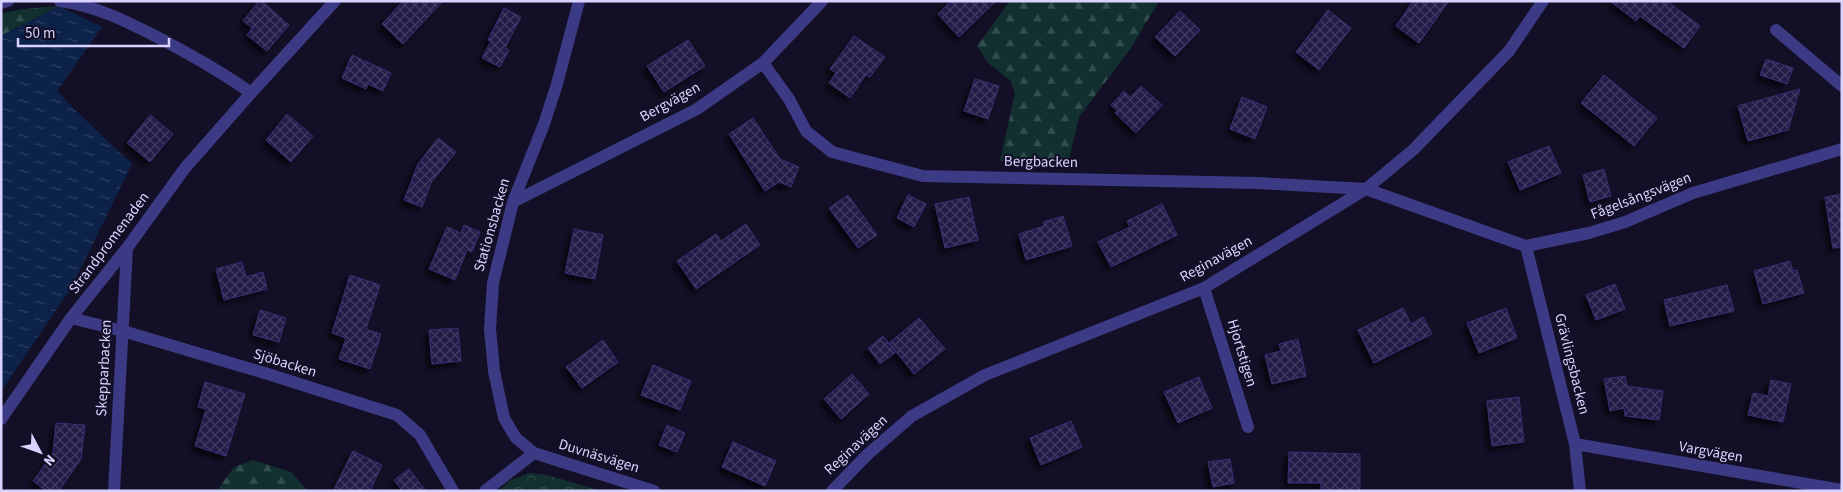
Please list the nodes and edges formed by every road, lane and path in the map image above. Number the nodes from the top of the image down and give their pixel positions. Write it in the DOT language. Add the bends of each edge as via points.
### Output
graph roads {
  1 [pos="8,1"];
  2 [pos="60,1"];
  3 [pos="335,1"];
  4 [pos="579,1"];
  5 [pos="822,1"];
  6 [pos="1543,1"];
  7 [pos="1,3"];
  8 [pos="1776,30"];
  9 [pos="763,63"];
  10 [pos="1842,86"];
  11 [pos="250,93"];
  12 [pos="1842,149"];
  13 [pos="1366,189"];
  14 [pos="513,202"];
  15 [pos="1526,246"];
  16 [pos="127,248"];
  17 [pos="1204,288"];
  18 [pos="71,318"];
  19 [pos="123,331"];
  20 [pos="1,419"];
  21 [pos="1248,427"];
  22 [pos="1575,444"];
  23 [pos="534,453"];
  24 [pos="1842,490"];
  25 [pos="114,491"];
  26 [pos="453,491"];
  27 [pos="485,491"];
  28 [pos="654,491"];
  29 [pos="832,491"];
  30 [pos="1580,491"];
  1 -- 7 [label="street"];
  2 -- 11 [label="street" via="117,16 200,60"];
  3 -- 11 [label="street, Strandpromenaden"];
  4 -- 14 [label="street, Stationsbacken" via="544,124"];
  5 -- 9 [label="street, Bergvägen"];
  6 -- 13 [label="street, Reginavägen" via="1508,50 1413,150"];
  8 -- 10 [label="street"];
  9 -- 13 [label="street, Bergbacken" via="789,99 806,131 832,152 923,176 1257,183"];
  9 -- 14 [label="street, Bergvägen" via="697,109"];
  11 -- 16 [label="street, Strandpromenaden" via="185,168"];
  12 -- 15 [label="street, Fågelsångsvägen" via="1693,193 1589,233"];
  13 -- 15 [label="street"];
  13 -- 17 [label="street, Reginavägen"];
  14 -- 23 [label="street, Stationsbacken" via="492,284 490,328 494,371 504,418 516,438"];
  15 -- 22 [label="street, Grävlingsbacken"];
  16 -- 18 [label="street, Strandpromenaden"];
  16 -- 19 [label="street, Skepparbacken"];
  17 -- 21 [label="street, Hjortstigen"];
  17 -- 29 [label="street, Reginavägen" via="985,375 912,416"];
  18 -- 19 [label="street, Sjöbacken"];
  18 -- 20 [label="street, Strandpromenaden"];
  19 -- 25 [label="street, Skepparbacken"];
  19 -- 26 [label="street, Sjöbacken" via="397,416 420,435"];
  22 -- 24 [label="street, Vargvägen"];
  22 -- 30 [label="street, Grävlingsbacken"];
  23 -- 27 [label="street"];
  23 -- 28 [label="street, Duvnäsvägen"];
}
